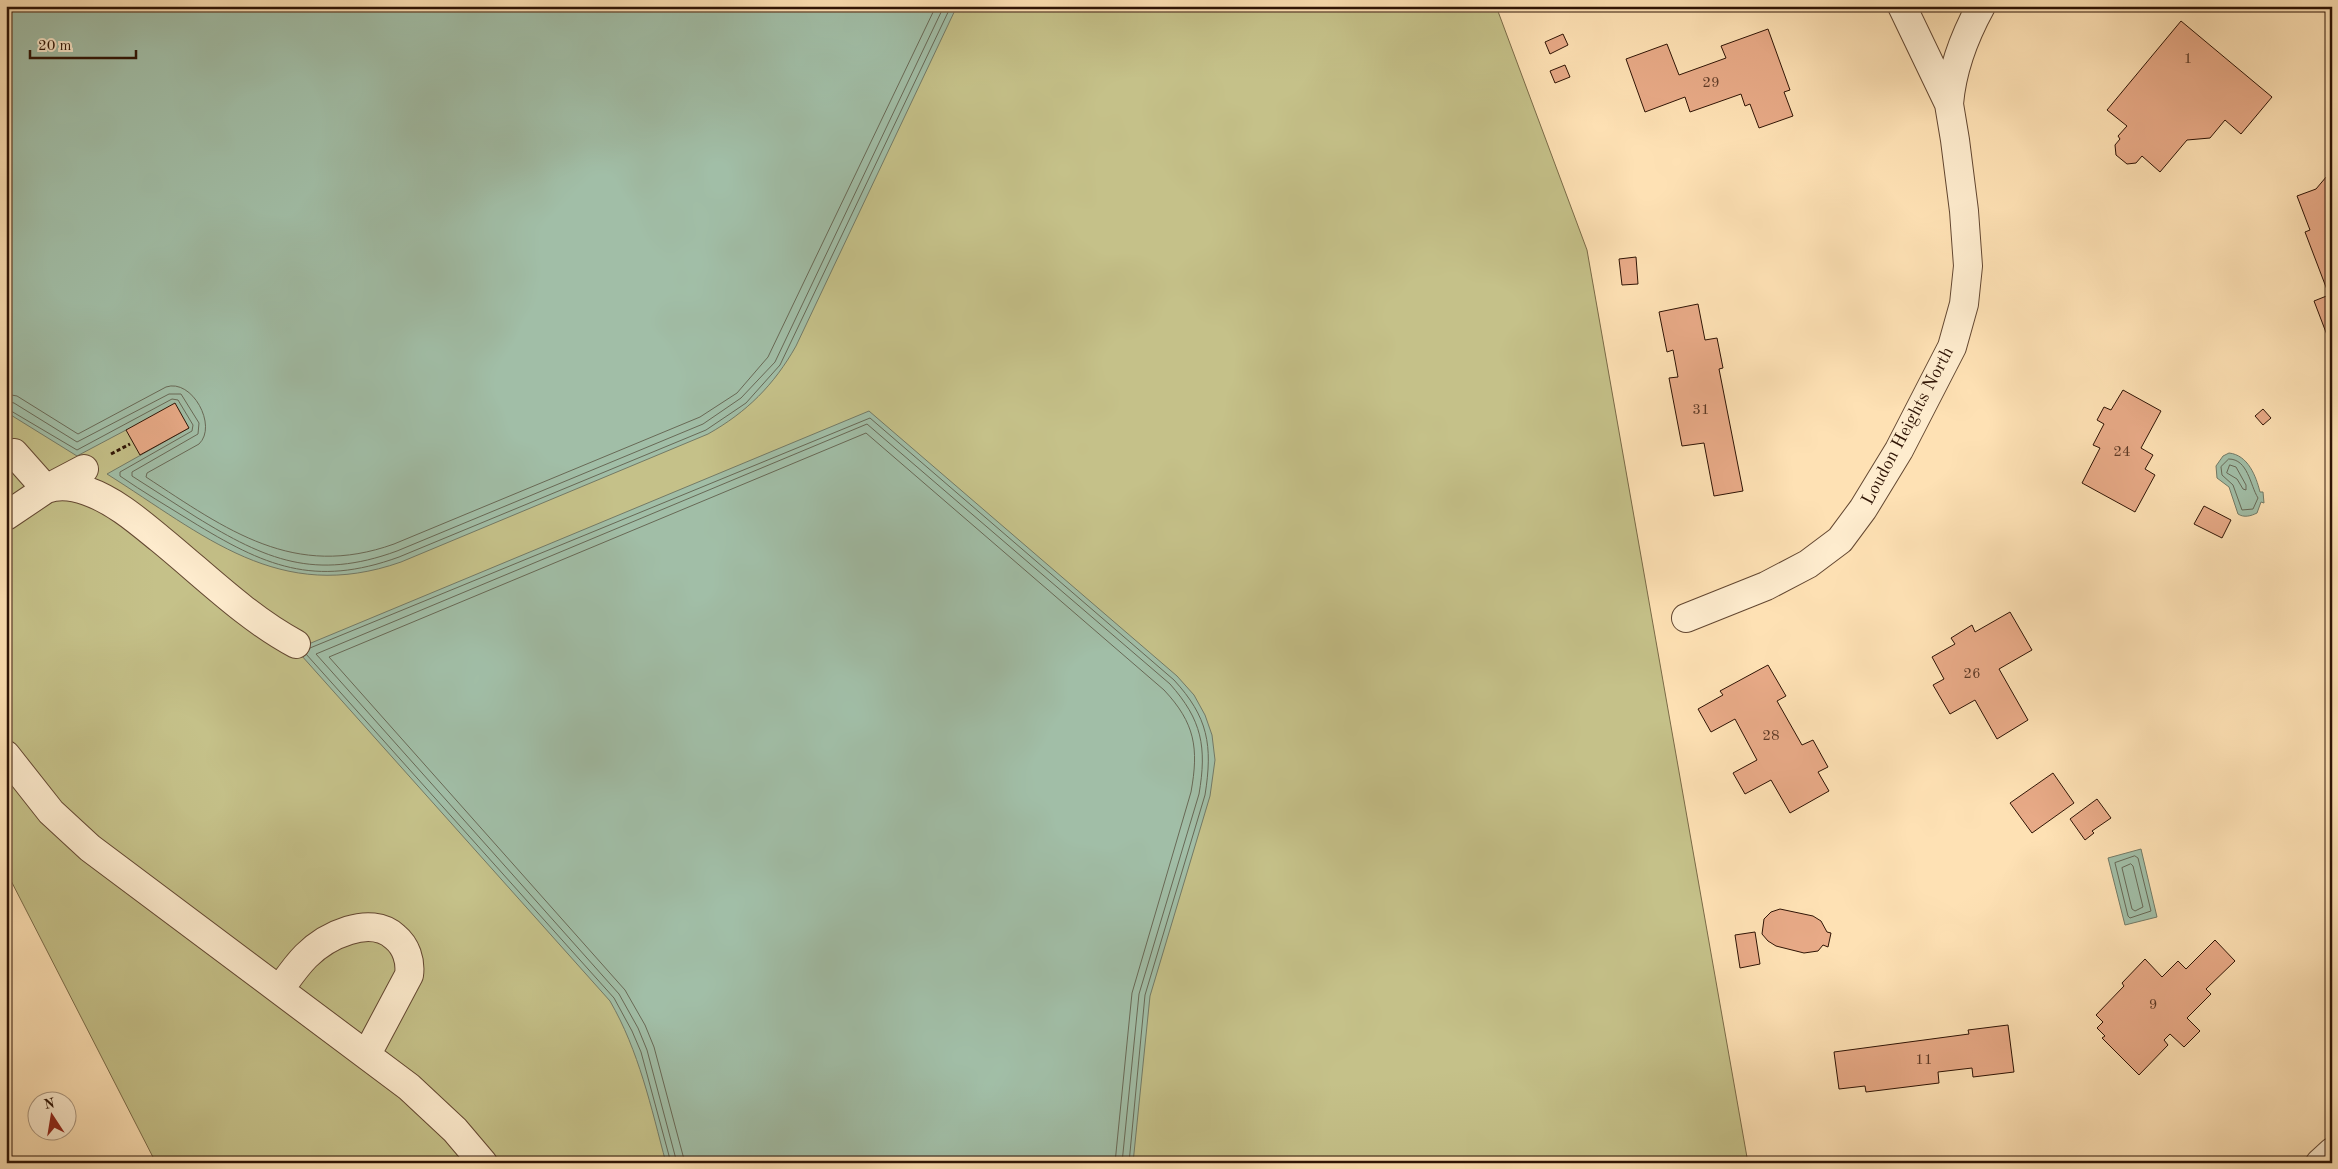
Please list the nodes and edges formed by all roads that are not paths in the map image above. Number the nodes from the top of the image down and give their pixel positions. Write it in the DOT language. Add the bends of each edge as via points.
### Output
graph roads {
  1 [pos="1902,6"];
  2 [pos="1981,6"];
  3 [pos="1949,104"];
  4 [pos="14,453"];
  5 [pos="84,469"];
  6 [pos="46,490"];
  7 [pos="6,516"];
  8 [pos="1686,618"];
  9 [pos="296,644"];
  10 [pos="6,755"];
  11 [pos="280,989"];
  12 [pos="367,1054"];
  13 [pos="2332,1152"];
  14 [pos="483,1163"];
  15 [pos="2320,1163"];
  1 -- 3 [label="street, Loudon Heights North"];
  2 -- 3 [label="street, Loudon Heights North" via="1955,65"];
  3 -- 8 [label="street, Loudon Heights North" via="1960,175 1968,266 1960,324 1942,370 1879,483 1840,540 1808,564 1766,586"];
  4 -- 6 [label="street"];
  5 -- 6 [label="street"];
  6 -- 7 [label="street"];
  6 -- 9 [label="street" via="64,486 77,488 125,511 268,628"];
  10 -- 11 [label="street" via="51,812 90,848"];
  11 -- 12 [label="street"];
  11 -- 12 [label="street" via="307,955 334,937 361,928 379,928 390,933 407,954 409,975"];
  12 -- 14 [label="street" via="440,1116"];
  13 -- 15 [label="street"];
}
